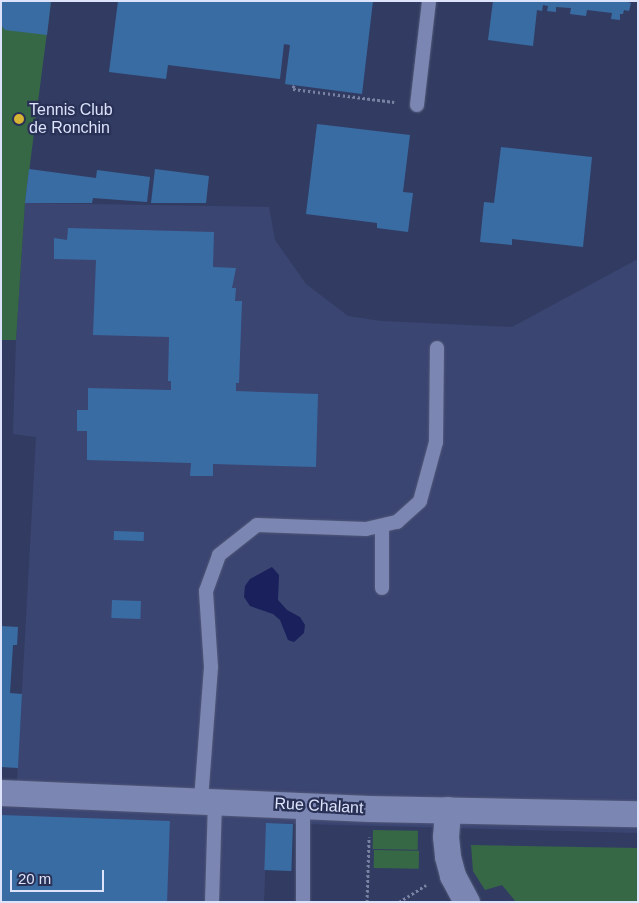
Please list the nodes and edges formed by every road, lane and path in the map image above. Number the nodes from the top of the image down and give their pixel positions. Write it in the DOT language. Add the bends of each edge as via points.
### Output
graph roads {
  1 [pos="429,1"];
  2 [pos="294,85"];
  3 [pos="417,105"];
  4 [pos="437,348"];
  5 [pos="382,526"];
  6 [pos="382,588"];
  7 [pos="1,793"];
  8 [pos="208,800"];
  9 [pos="303,804"];
  10 [pos="370,809"];
  11 [pos="448,810"];
  12 [pos="638,814"];
  13 [pos="212,902"];
  14 [pos="303,902"];
  15 [pos="367,902"];
  16 [pos="467,902"];
  1 -- 3 [label="lane"];
  2 -- 3 [label="path" via="293,89"];
  4 -- 5 [label="lane" via="436,442 420,501 397,522"];
  5 -- 6 [label="lane"];
  5 -- 8 [label="lane" via="366,530 256,525 219,555 206,591 211,667"];
  7 -- 8 [label="street, Rue Chalant"];
  8 -- 9 [label="street, Rue Chalant"];
  8 -- 13 [label="lane"];
  9 -- 10 [label="street, Rue Chalant"];
  9 -- 14 [label="lane"];
  10 -- 11 [label="street, Rue Chalant"];
  10 -- 15 [label="path"];
  11 -- 12 [label="street, Rue Chalant"];
  11 -- 16 [label="street" via="448,857 453,876"];
}
